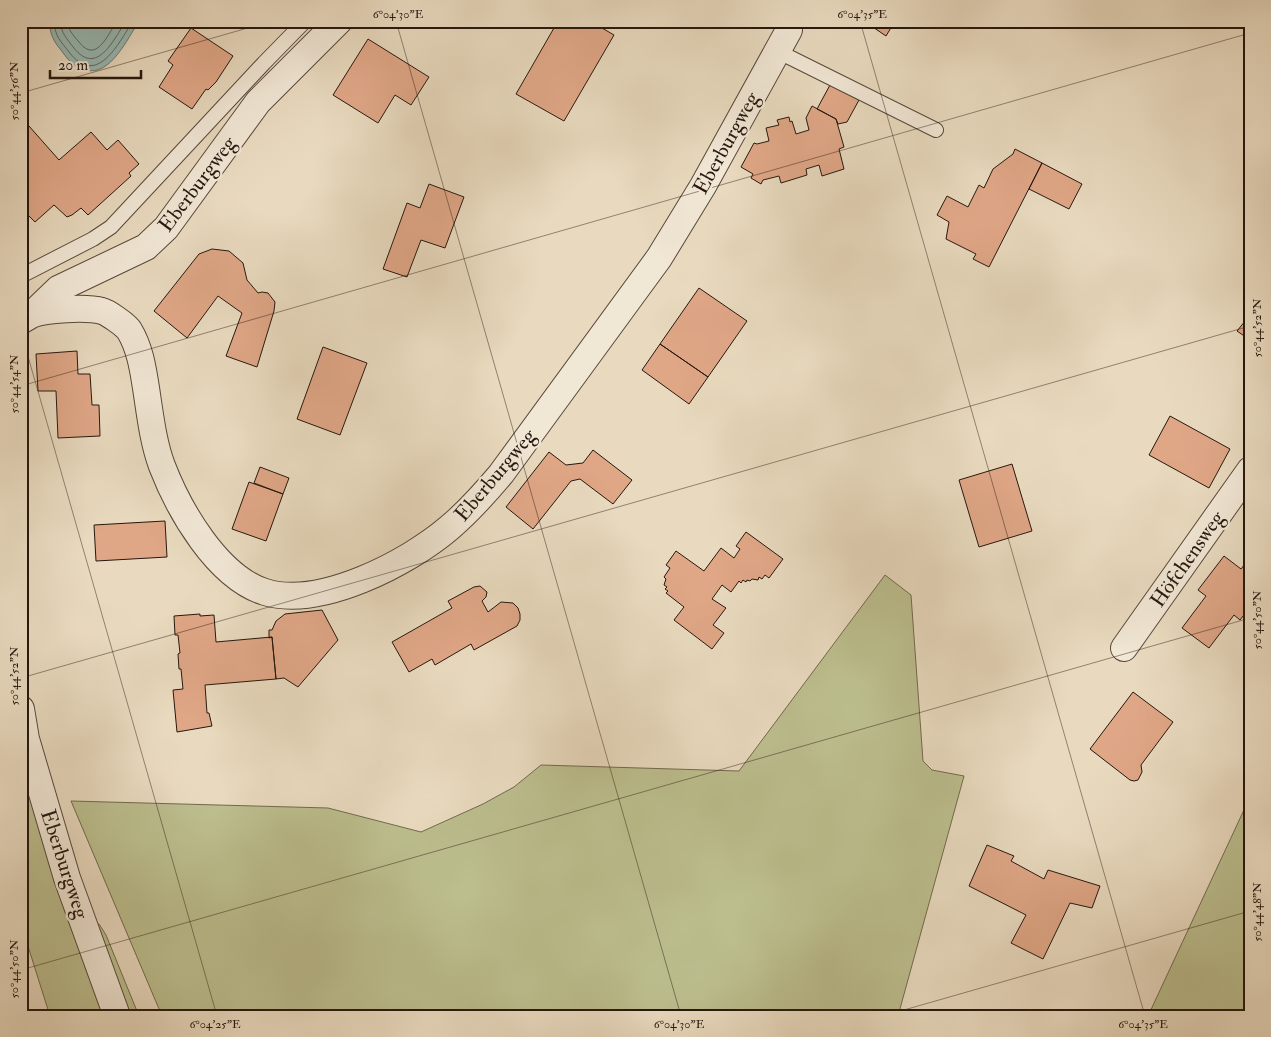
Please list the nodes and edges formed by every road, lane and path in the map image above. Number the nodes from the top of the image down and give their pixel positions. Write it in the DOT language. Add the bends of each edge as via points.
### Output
graph roads {
  1 [pos="305,21"];
  2 [pos="339,21"];
  3 [pos="783,40"];
  4 [pos="936,130"];
  5 [pos="21,276"];
  6 [pos="26,318"];
  7 [pos="1250,470"];
  8 [pos="1124,648"];
  9 [pos="21,709"];
  10 [pos="117,1016"];
  1 -- 5 [label="lane" via="111,227"];
  2 -- 6 [label="street, Eberburgweg" via="258,102 166,228 146,247 58,290"];
  3 -- 4 [label="lane"];
  3 -- 6 [label="street, Eberburgweg" via="703,186 659,258 501,474 448,529 369,578 330,590 291,596 265,592 225,567 181,507 162,464 141,359 129,329 104,311 67,309"];
  7 -- 8 [label="street, Höfchensweg"];
  9 -- 10 [label="street, Eberburgweg" via="26,739 68,878"];
}
